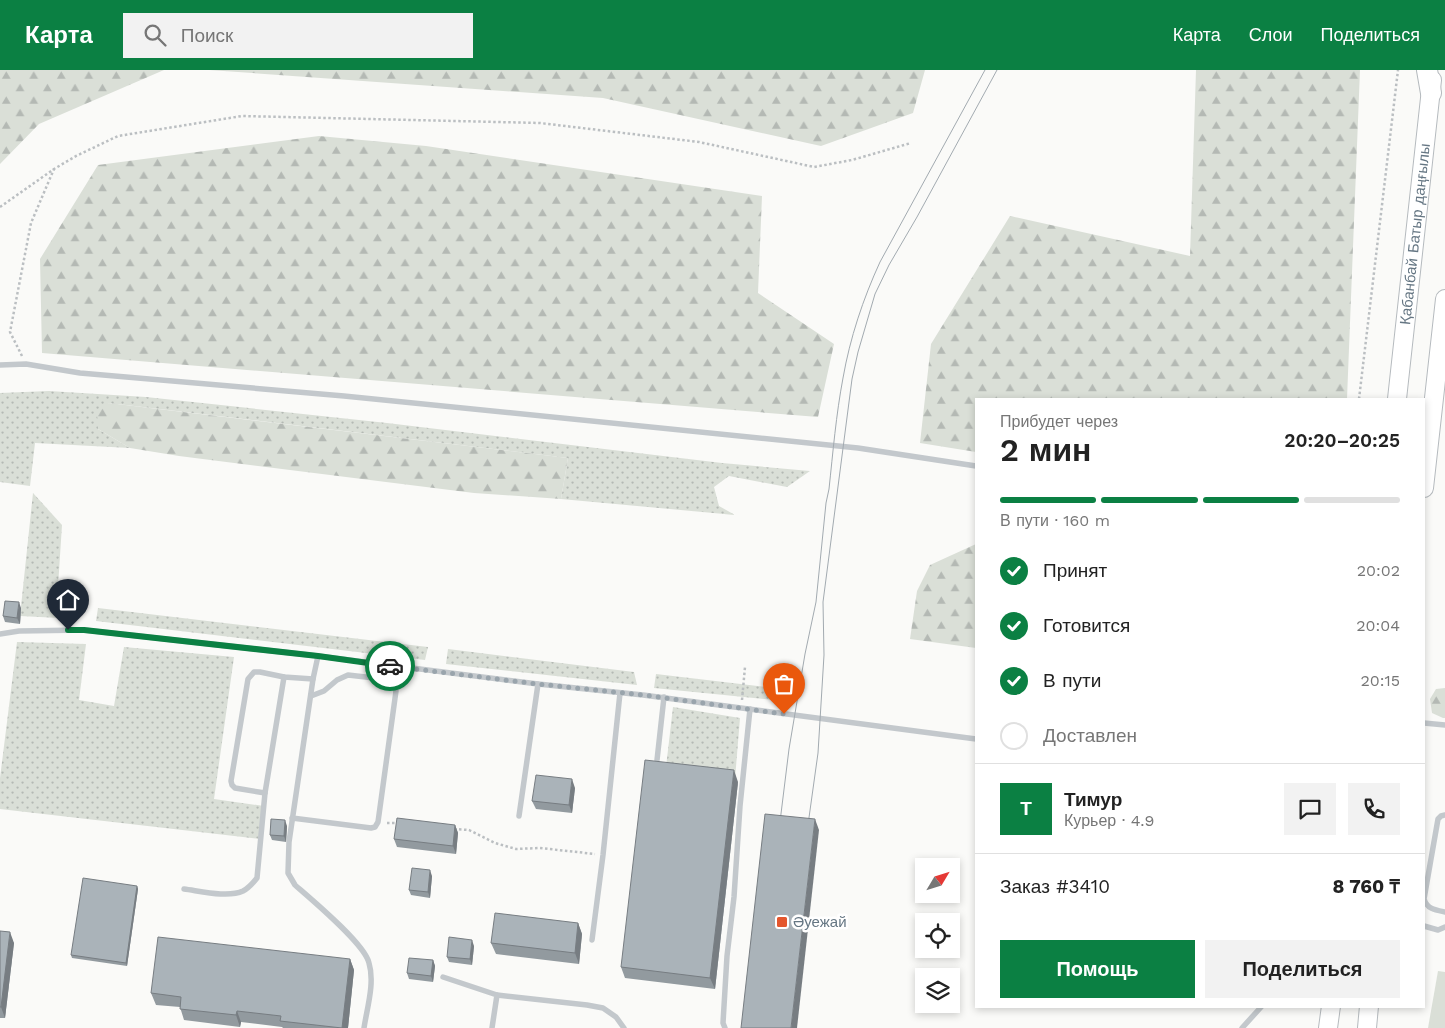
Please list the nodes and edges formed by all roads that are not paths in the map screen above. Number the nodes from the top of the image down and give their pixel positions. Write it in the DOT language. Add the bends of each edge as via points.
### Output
graph roads {
  1 [pos="1427,70"];
  2 [pos="1434,70"];
  3 [pos="1430,94"];
  4 [pos="1445,299"];
  5 [pos="0,365"];
  6 [pos="1397,398"];
  7 [pos="975,466"];
  8 [pos="1425,479"];
  9 [pos="0,634"];
  10 [pos="318,656"];
  11 [pos="284,677"];
  12 [pos="313,679"];
  13 [pos="538,684"];
  14 [pos="620,692"];
  15 [pos="311,696"];
  16 [pos="664,698"];
  17 [pos="750,709"];
  18 [pos="1425,723"];
  19 [pos="1445,725"];
  20 [pos="975,738"];
  21 [pos="657,760"];
  22 [pos="265,793"];
  23 [pos="519,816"];
  24 [pos="1445,816"];
  25 [pos="292,818"];
  26 [pos="184,889"];
  27 [pos="1425,893"];
  28 [pos="1425,902"];
  29 [pos="1445,912"];
  30 [pos="1425,926"];
  31 [pos="1445,927"];
  32 [pos="592,940"];
  33 [pos="443,977"];
  34 [pos="497,995"];
  35 [pos="1260,1008"];
  36 [pos="1331,1008"];
  37 [pos="1369,1008"];
  38 [pos="364,1028"];
  39 [pos="492,1028"];
  40 [pos="624,1028"];
  41 [pos="725,1028"];
  42 [pos="1242,1028"];
  43 [pos="1328,1028"];
  44 [pos="1367,1028"];
  1 -- 3 [label="highway"];
  2 -- 3 [label="main road, Қабанбай Батыр даңғылы"];
  3 -- 6 [label="main road, Қабанбай Батыр даңғылы"];
  4 -- 8 [label="main road"];
  5 -- 7 [label="lane" via="26,364 80,373 858,448"];
  9 -- 10 [label="lane" via="84,630"];
  10 -- 12 [label="lane"];
  10 -- 13 [label="lane"];
  11 -- 12 [label="lane"];
  11 -- 22 [label="lane"];
  11 -- 22 [label="lane" via="260,672 250,675 230,781 236,788"];
  12 -- 15 [label="lane"];
  13 -- 14 [label="lane"];
  13 -- 23 [label="lane"];
  14 -- 16 [label="lane"];
  14 -- 32 [label="lane"];
  15 -- 25 [label="lane"];
  15 -- 25 [label="lane" via="348,675 383,679 393,685 396,691 378,822 371,828"];
  16 -- 17 [label="lane"];
  16 -- 21 [label="lane"];
  17 -- 20 [label="lane"];
  17 -- 41 [label="lane" via="727,956"];
  18 -- 19 [label="lane"];
  22 -- 26 [label="lane" via="257,878 242,892 231,894"];
  24 -- 27 [label="lane" via="1438,819"];
  25 -- 38 [label="lane" via="288,873 295,885 354,940 370,963 371,981"];
  28 -- 29 [label="lane" via="1430,908"];
  30 -- 31 [label="lane" via="1438,930"];
  33 -- 34 [label="lane"];
  34 -- 39 [label="lane"];
  34 -- 40 [label="lane" via="604,1008"];
  35 -- 42 [label="lane"];
  36 -- 43 [label="main road"];
  37 -- 44 [label="main road"];
}
